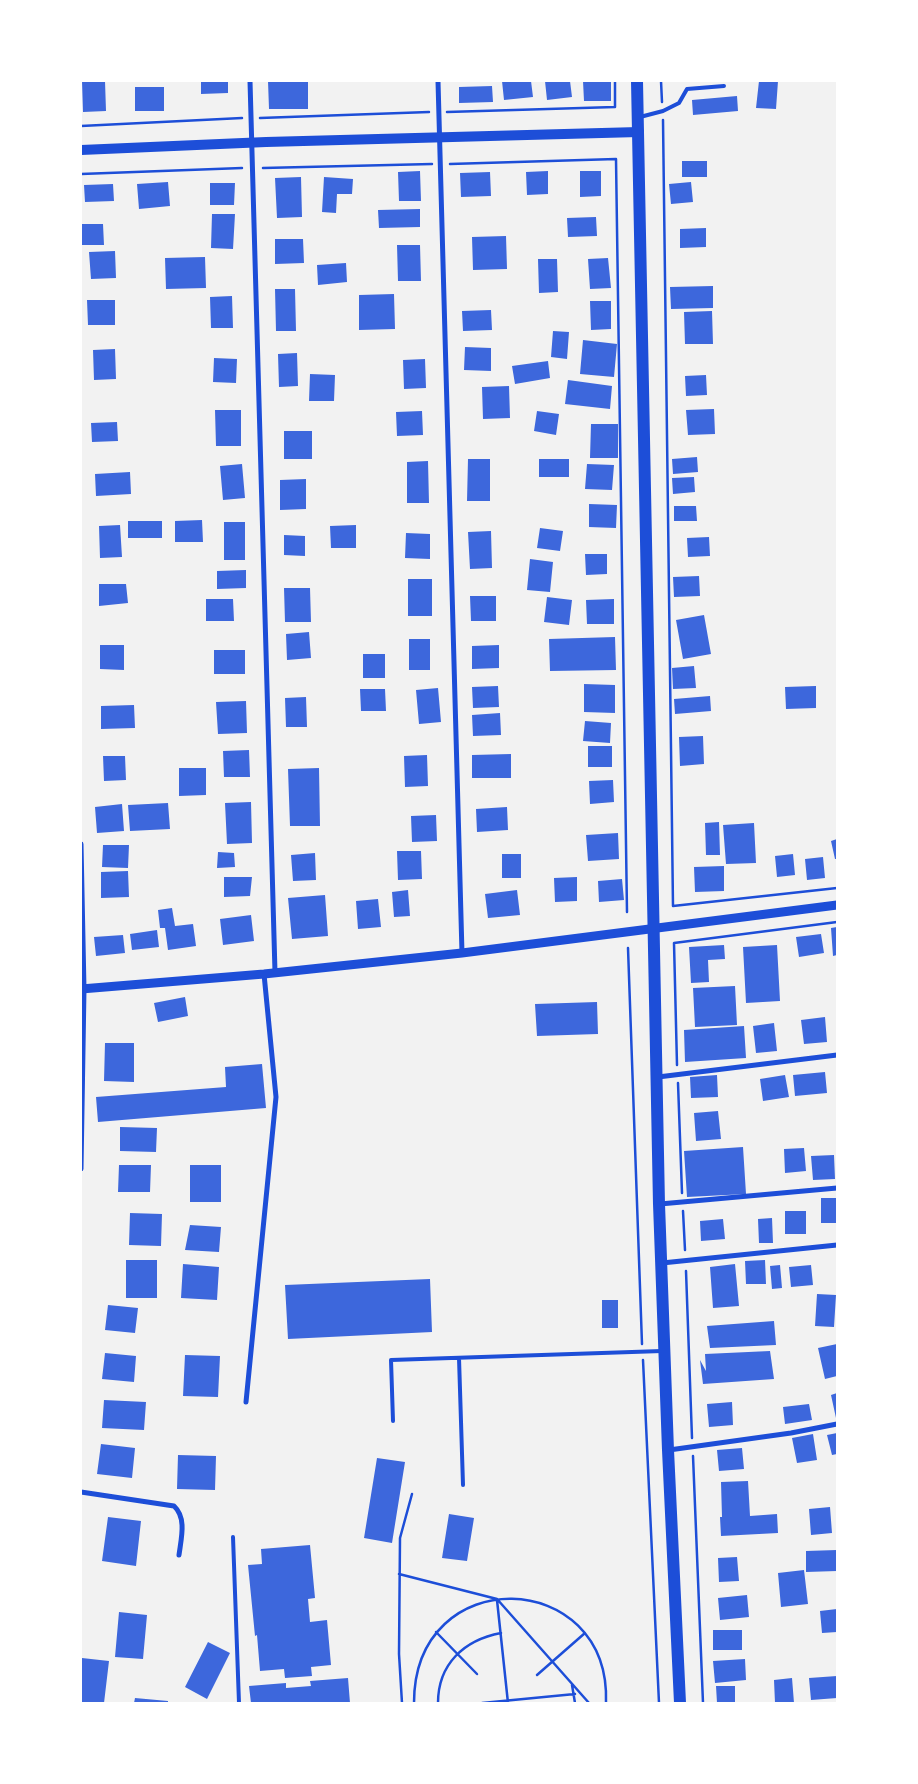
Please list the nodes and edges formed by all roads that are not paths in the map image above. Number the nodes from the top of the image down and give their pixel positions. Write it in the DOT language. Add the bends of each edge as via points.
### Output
graph roads {
  1 [pos="250,81"];
  2 [pos="438,81"];
  3 [pos="637,81"];
  4 [pos="687,81"];
  5 [pos="724,86"];
  6 [pos="687,89"];
  7 [pos="638,118"];
  8 [pos="639,132"];
  9 [pos="439,137"];
  10 [pos="252,142"];
  11 [pos="81,150"];
  12 [pos="81,844"];
  13 [pos="837,905"];
  14 [pos="654,928"];
  15 [pos="462,953"];
  16 [pos="275,972"];
  17 [pos="264,974"];
  18 [pos="83,989"];
  19 [pos="837,1055"];
  20 [pos="658,1077"];
  21 [pos="81,1169"];
  22 [pos="837,1188"];
  23 [pos="660,1204"];
  24 [pos="837,1245"];
  25 [pos="662,1263"];
  26 [pos="664,1351"];
  27 [pos="459,1358"];
  28 [pos="246,1402"];
  29 [pos="393,1420"];
  30 [pos="837,1424"];
  31 [pos="668,1450"];
  32 [pos="463,1485"];
  33 [pos="81,1492"];
  34 [pos="233,1537"];
  35 [pos="179,1555"];
  36 [pos="239,1703"];
  37 [pos="680,1703"];
  1 -- 10 [label="street"];
  2 -- 9 [label="street"];
  3 -- 7 [label="main road"];
  4 -- 6 [label="lane"];
  5 -- 6 [label="lane"];
  6 -- 7 [label="lane" via="679,103"];
  7 -- 8 [label="main road"];
  8 -- 9 [label="main road"];
  8 -- 14 [label="main road"];
  9 -- 10 [label="main road"];
  9 -- 15 [label="street"];
  10 -- 11 [label="main road"];
  10 -- 16 [label="street"];
  12 -- 18 [label="street"];
  13 -- 14 [label="street"];
  14 -- 15 [label="street"];
  14 -- 20 [label="main road"];
  15 -- 16 [label="street"];
  16 -- 17 [label="street"];
  17 -- 18 [label="street"];
  17 -- 28 [label="street" via="276,1097"];
  18 -- 21 [label="street"];
  19 -- 20 [label="street"];
  20 -- 23 [label="main road"];
  22 -- 23 [label="street"];
  23 -- 25 [label="main road"];
  24 -- 25 [label="street"];
  25 -- 26 [label="main road"];
  26 -- 27 [label="lane"];
  26 -- 31 [label="main road"];
  27 -- 29 [label="lane" via="391,1360"];
  27 -- 32 [label="lane"];
  30 -- 31 [label="street"];
  31 -- 37 [label="main road"];
  33 -- 35 [label="street" via="174,1506 182,1517"];
  34 -- 36 [label="lane"];
}
